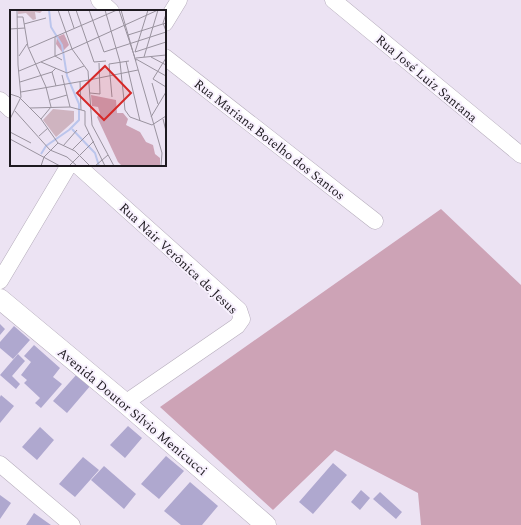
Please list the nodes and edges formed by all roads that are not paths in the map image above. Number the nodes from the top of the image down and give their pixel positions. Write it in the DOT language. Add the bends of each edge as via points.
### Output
graph roads {
  1 [pos="99,0"];
  2 [pos="179,0"];
  3 [pos="334,0"];
  4 [pos="110,10"];
  5 [pos="166,21"];
  6 [pos="166,58"];
  7 [pos="0,100"];
  8 [pos="10,109"];
  9 [pos="521,155"];
  10 [pos="68,166"];
  11 [pos="78,166"];
  12 [pos="375,221"];
  13 [pos="0,282"];
  14 [pos="0,299"];
  15 [pos="125,403"];
  16 [pos="0,464"];
  17 [pos="72,525"];
  18 [pos="266,525"];
  1 -- 4 [label="street"];
  2 -- 5 [label="street"];
  3 -- 9 [label="street, Rua José Luiz Santana"];
  6 -- 12 [label="street, Rua Mariana Botelho dos Santos"];
  7 -- 8 [label="street"];
  10 -- 13 [label="street"];
  11 -- 15 [label="street, Rua Nair Verônica de Jesus" via="238,310 242,319 237,326"];
  14 -- 15 [label="main road, Avenida Doutor Sílvio Menicucci"];
  15 -- 18 [label="main road, Avenida Doutor Sílvio Menicucci"];
  16 -- 17 [label="street"];
}
